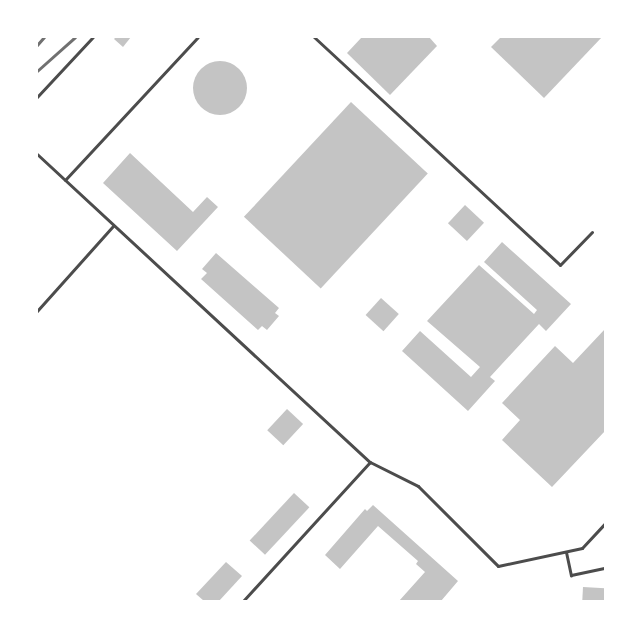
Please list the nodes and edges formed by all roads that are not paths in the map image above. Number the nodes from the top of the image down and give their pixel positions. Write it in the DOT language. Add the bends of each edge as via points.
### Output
graph roads {
  1 [pos="93,37"];
  2 [pos="198,37"];
  3 [pos="314,37"];
  4 [pos="37,97"];
  5 [pos="37,154"];
  6 [pos="66,180"];
  7 [pos="113,226"];
  8 [pos="592,232"];
  9 [pos="37,311"];
  10 [pos="370,462"];
  11 [pos="605,523"];
  12 [pos="566,552"];
  13 [pos="605,568"];
  14 [pos="243,601"];
  1 -- 4 [label="lane"];
  2 -- 6 [label="lane"];
  3 -- 8 [label="lane" via="560,265"];
  5 -- 6 [label="lane"];
  6 -- 7 [label="lane"];
  7 -- 9 [label="lane"];
  7 -- 10 [label="lane"];
  10 -- 12 [label="lane" via="418,486 498,566"];
  10 -- 14 [label="lane"];
  11 -- 12 [label="lane" via="582,548"];
  12 -- 13 [label="lane" via="570,575"];
}
